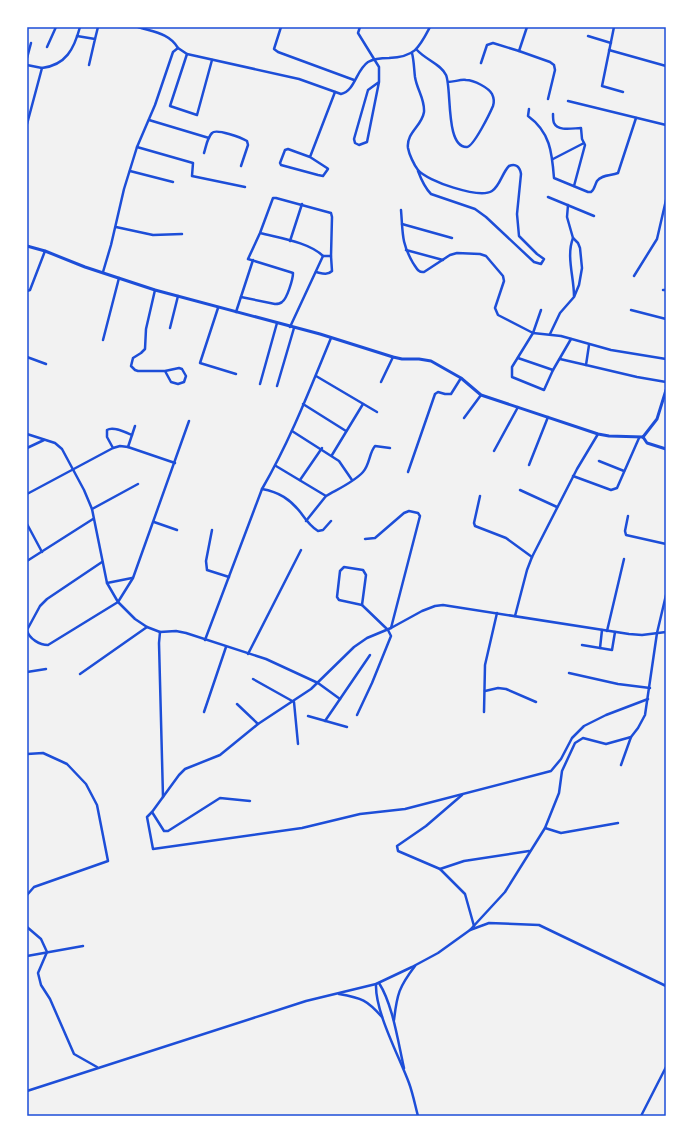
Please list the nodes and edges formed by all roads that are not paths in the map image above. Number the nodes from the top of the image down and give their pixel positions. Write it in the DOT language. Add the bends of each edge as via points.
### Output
graph roads {
  1 [pos="56,27"];
  2 [pos="80,27"];
  3 [pos="98,27"];
  4 [pos="138,27"];
  5 [pos="153,27"];
  6 [pos="281,27"];
  7 [pos="360,27"];
  8 [pos="430,27"];
  9 [pos="527,27"];
  10 [pos="614,27"];
  11 [pos="152,32"];
  12 [pos="77,36"];
  13 [pos="588,36"];
  14 [pos="95,39"];
  15 [pos="31,43"];
  16 [pos="611,43"];
  17 [pos="47,48"];
  18 [pos="178,48"];
  19 [pos="417,50"];
  20 [pos="609,50"];
  21 [pos="519,51"];
  22 [pos="412,53"];
  23 [pos="187,54"];
  24 [pos="27,58"];
  25 [pos="374,59"];
  26 [pos="212,60"];
  27 [pos="481,64"];
  28 [pos="27,65"];
  29 [pos="89,65"];
  30 [pos="666,66"];
  31 [pos="42,68"];
  32 [pos="354,80"];
  33 [pos="379,82"];
  34 [pos="448,82"];
  35 [pos="335,92"];
  36 [pos="623,92"];
  37 [pos="548,99"];
  38 [pos="568,100"];
  39 [pos="529,109"];
  40 [pos="553,114"];
  41 [pos="636,118"];
  42 [pos="149,120"];
  43 [pos="27,124"];
  44 [pos="666,126"];
  45 [pos="209,138"];
  46 [pos="584,143"];
  47 [pos="137,147"];
  48 [pos="204,153"];
  49 [pos="310,157"];
  50 [pos="553,159"];
  51 [pos="241,166"];
  52 [pos="418,170"];
  53 [pos="130,171"];
  54 [pos="173,182"];
  55 [pos="574,186"];
  56 [pos="245,187"];
  57 [pos="548,197"];
  58 [pos="666,200"];
  59 [pos="302,204"];
  60 [pos="568,205"];
  61 [pos="401,210"];
  62 [pos="594,216"];
  63 [pos="402,224"];
  64 [pos="116,227"];
  65 [pos="260,233"];
  66 [pos="182,234"];
  67 [pos="452,238"];
  68 [pos="573,238"];
  69 [pos="290,241"];
  70 [pos="27,246"];
  71 [pos="406,250"];
  72 [pos="44,251"];
  73 [pos="323,256"];
  74 [pos="331,256"];
  75 [pos="253,260"];
  76 [pos="443,260"];
  77 [pos="102,272"];
  78 [pos="316,272"];
  79 [pos="634,276"];
  80 [pos="119,277"];
  81 [pos="155,290"];
  82 [pos="27,291"];
  83 [pos="178,296"];
  84 [pos="241,297"];
  85 [pos="574,298"];
  86 [pos="218,308"];
  87 [pos="541,310"];
  88 [pos="631,310"];
  89 [pos="236,312"];
  90 [pos="666,319"];
  91 [pos="277,323"];
  92 [pos="292,327"];
  93 [pos="170,328"];
  94 [pos="533,333"];
  95 [pos="550,334"];
  96 [pos="331,338"];
  97 [pos="571,339"];
  98 [pos="103,340"];
  99 [pos="589,345"];
  100 [pos="27,357"];
  101 [pos="393,357"];
  102 [pos="518,358"];
  103 [pos="560,359"];
  104 [pos="666,359"];
  105 [pos="46,364"];
  106 [pos="586,364"];
  107 [pos="165,370"];
  108 [pos="553,370"];
  109 [pos="236,374"];
  110 [pos="316,376"];
  111 [pos="460,378"];
  112 [pos="380,382"];
  113 [pos="666,382"];
  114 [pos="260,384"];
  115 [pos="277,386"];
  116 [pos="666,390"];
  117 [pos="481,395"];
  118 [pos="303,404"];
  119 [pos="363,404"];
  120 [pos="518,407"];
  121 [pos="377,412"];
  122 [pos="548,417"];
  123 [pos="464,418"];
  124 [pos="189,421"];
  125 [pos="135,426"];
  126 [pos="292,431"];
  127 [pos="346,431"];
  128 [pos="27,434"];
  129 [pos="598,434"];
  130 [pos="132,435"];
  131 [pos="641,438"];
  132 [pos="44,440"];
  133 [pos="128,447"];
  134 [pos="27,448"];
  135 [pos="113,448"];
  136 [pos="322,448"];
  137 [pos="390,448"];
  138 [pos="666,449"];
  139 [pos="494,451"];
  140 [pos="332,455"];
  141 [pos="599,461"];
  142 [pos="175,463"];
  143 [pos="529,465"];
  144 [pos="276,466"];
  145 [pos="73,469"];
  146 [pos="624,471"];
  147 [pos="408,472"];
  148 [pos="573,476"];
  149 [pos="300,480"];
  150 [pos="352,480"];
  151 [pos="138,484"];
  152 [pos="262,489"];
  153 [pos="520,490"];
  154 [pos="27,494"];
  155 [pos="326,496"];
  156 [pos="480,496"];
  157 [pos="558,507"];
  158 [pos="92,509"];
  159 [pos="628,516"];
  160 [pos="93,519"];
  161 [pos="306,520"];
  162 [pos="331,521"];
  163 [pos="154,522"];
  164 [pos="27,524"];
  165 [pos="177,530"];
  166 [pos="212,530"];
  167 [pos="365,538"];
  168 [pos="666,544"];
  169 [pos="301,550"];
  170 [pos="42,552"];
  171 [pos="532,557"];
  172 [pos="624,558"];
  173 [pos="27,561"];
  174 [pos="102,562"];
  175 [pos="229,577"];
  176 [pos="133,578"];
  177 [pos="107,582"];
  178 [pos="666,595"];
  179 [pos="118,602"];
  180 [pos="362,605"];
  181 [pos="497,613"];
  182 [pos="516,616"];
  183 [pos="146,627"];
  184 [pos="390,629"];
  185 [pos="602,630"];
  186 [pos="607,631"];
  187 [pos="160,632"];
  188 [pos="615,632"];
  189 [pos="666,632"];
  190 [pos="657,633"];
  191 [pos="205,640"];
  192 [pos="582,645"];
  193 [pos="226,646"];
  194 [pos="600,648"];
  195 [pos="248,654"];
  196 [pos="370,655"];
  197 [pos="46,669"];
  198 [pos="27,672"];
  199 [pos="569,673"];
  200 [pos="80,674"];
  201 [pos="253,679"];
  202 [pos="318,683"];
  203 [pos="650,688"];
  204 [pos="485,691"];
  205 [pos="340,699"];
  206 [pos="648,699"];
  207 [pos="294,702"];
  208 [pos="536,702"];
  209 [pos="237,704"];
  210 [pos="204,712"];
  211 [pos="484,712"];
  212 [pos="357,715"];
  213 [pos="308,716"];
  214 [pos="325,721"];
  215 [pos="258,724"];
  216 [pos="347,727"];
  217 [pos="631,737"];
  218 [pos="298,744"];
  219 [pos="27,754"];
  220 [pos="621,765"];
  221 [pos="462,794"];
  222 [pos="163,797"];
  223 [pos="250,801"];
  224 [pos="152,812"];
  225 [pos="618,823"];
  226 [pos="545,828"];
  227 [pos="530,850"];
  228 [pos="440,869"];
  229 [pos="27,895"];
  230 [pos="474,926"];
  231 [pos="27,927"];
  232 [pos="470,930"];
  233 [pos="83,946"];
  234 [pos="47,952"];
  235 [pos="27,956"];
  236 [pos="417,964"];
  237 [pos="380,983"];
  238 [pos="376,984"];
  239 [pos="666,986"];
  240 [pos="336,994"];
  241 [pos="383,1019"];
  242 [pos="394,1022"];
  243 [pos="98,1067"];
  244 [pos="666,1067"];
  245 [pos="406,1076"];
  246 [pos="27,1091"];
  247 [pos="418,1116"];
  248 [pos="641,1116"];
  1 -- 17 [label="street"];
  2 -- 12 [label="street"];
  3 -- 14 [label="street"];
  4 -- 11 [label="street"];
  5 -- 11 [label="street"];
  6 -- 32 [label="street" via="274,48 278,52"];
  7 -- 25 [label="street" via="358,33"];
  8 -- 19 [label="street"];
  9 -- 21 [label="street"];
  10 -- 16 [label="street"];
  11 -- 18 [label="street" via="167,36"];
  12 -- 14 [label="street"];
  12 -- 31 [label="street" via="69,54 60,62"];
  13 -- 16 [label="street"];
  14 -- 29 [label="street"];
  15 -- 24 [label="street"];
  16 -- 20 [label="street"];
  18 -- 23 [label="street"];
  18 -- 42 [label="street" via="173,52"];
  19 -- 22 [label="street"];
  19 -- 34 [label="street" via="423,57 440,67"];
  20 -- 30 [label="street"];
  20 -- 36 [label="street" via="602,86"];
  21 -- 27 [label="street" via="489,43"];
  21 -- 37 [label="street" via="554,65"];
  22 -- 25 [label="street" via="406,56"];
  22 -- 52 [label="street" via="415,77 424,100 421,122 408,141 408,148"];
  23 -- 26 [label="street"];
  23 -- 26 [label="street" via="170,106 196,115"];
  25 -- 32 [label="street" via="367,63"];
  25 -- 33 [label="street" via="379,67"];
  26 -- 35 [label="street" via="299,79"];
  28 -- 31 [label="street"];
  31 -- 43 [label="street"];
  32 -- 35 [label="street" via="346,93"];
  33 -- 33 [label="street" via="367,142 359,145 354,140 368,90"];
  34 -- 34 [label="street" via="450,112 456,141 467,147 476,140 493,105 493,97 487,89 472,81"];
  35 -- 49 [label="street"];
  38 -- 41 [label="street"];
  39 -- 50 [label="street" via="528,116 548,138"];
  40 -- 46 [label="street" via="554,124 558,127 581,128"];
  41 -- 44 [label="street"];
  41 -- 55 [label="street" via="618,173 597,180 591,192"];
  42 -- 45 [label="street"];
  42 -- 47 [label="street"];
  45 -- 48 [label="street"];
  45 -- 51 [label="street" via="212,132 220,131 247,141"];
  46 -- 50 [label="street"];
  46 -- 55 [label="street"];
  47 -- 53 [label="street"];
  47 -- 56 [label="street" via="193,163 192,176"];
  49 -- 49 [label="street" via="288,149 285,150 280,163 323,176 328,169"];
  50 -- 55 [label="street" via="554,178"];
  52 -- 52 [label="street" via="432,180 486,193 493,191 509,166 517,166 521,174 517,214 519,236 544,259 543,262 534,262 475,209 431,194"];
  53 -- 54 [label="street"];
  53 -- 64 [label="street"];
  57 -- 60 [label="street"];
  58 -- 79 [label="street" via="657,239"];
  59 -- 65 [label="street" via="273,198"];
  59 -- 69 [label="street"];
  59 -- 74 [label="street" via="331,212"];
  60 -- 62 [label="street"];
  60 -- 68 [label="street" via="567,217"];
  61 -- 63 [label="street"];
  63 -- 67 [label="street"];
  63 -- 71 [label="street"];
  64 -- 66 [label="street" via="153,235"];
  64 -- 77 [label="street"];
  65 -- 69 [label="street"];
  65 -- 75 [label="street" via="248,259"];
  68 -- 85 [label="street" via="570,256"];
  68 -- 85 [label="street" via="578,243 582,259 579,285"];
  69 -- 73 [label="street" via="317,250"];
  70 -- 72 [label="street"];
  71 -- 76 [label="street"];
  71 -- 76 [label="street" via="421,272"];
  72 -- 77 [label="street"];
  72 -- 82 [label="street" via="30,290"];
  73 -- 74 [label="street"];
  73 -- 78 [label="street"];
  74 -- 78 [label="street" via="330,274"];
  75 -- 84 [label="street"];
  75 -- 84 [label="street" via="293,273 293,278 284,299 279,304"];
  76 -- 94 [label="street" via="457,253 486,256 501,272 504,282 496,312"];
  77 -- 80 [label="street"];
  78 -- 92 [label="street"];
  80 -- 81 [label="street"];
  80 -- 98 [label="street"];
  81 -- 83 [label="street"];
  81 -- 107 [label="street" via="146,328 145,348 133,358 132,366 138,371"];
  83 -- 86 [label="street"];
  83 -- 93 [label="street"];
  84 -- 89 [label="street"];
  85 -- 95 [label="street" via="560,313"];
  86 -- 89 [label="street"];
  86 -- 109 [label="street" via="200,363"];
  87 -- 94 [label="street"];
  88 -- 90 [label="street"];
  89 -- 91 [label="street"];
  91 -- 92 [label="street"];
  91 -- 114 [label="street"];
  92 -- 96 [label="street"];
  92 -- 115 [label="street"];
  94 -- 95 [label="street"];
  94 -- 102 [label="street"];
  95 -- 97 [label="street"];
  96 -- 101 [label="street"];
  96 -- 110 [label="street"];
  97 -- 99 [label="street"];
  97 -- 103 [label="street"];
  99 -- 104 [label="street"];
  99 -- 106 [label="street"];
  100 -- 105 [label="street"];
  101 -- 111 [label="street" via="431,362"];
  101 -- 112 [label="street"];
  102 -- 108 [label="street"];
  102 -- 108 [label="street" via="512,366 512,377 544,390"];
  103 -- 106 [label="street"];
  103 -- 108 [label="street"];
  106 -- 113 [label="street"];
  107 -- 107 [label="street" via="182,369 186,376 184,382 171,382"];
  110 -- 118 [label="street"];
  110 -- 119 [label="street"];
  111 -- 117 [label="street"];
  111 -- 147 [label="street" via="451,394 435,394"];
  116 -- 131 [label="street" via="657,418"];
  117 -- 120 [label="street"];
  117 -- 123 [label="street"];
  118 -- 126 [label="street"];
  118 -- 127 [label="street"];
  119 -- 121 [label="street"];
  119 -- 127 [label="street"];
  120 -- 122 [label="street"];
  120 -- 139 [label="street"];
  122 -- 129 [label="street"];
  122 -- 143 [label="street"];
  124 -- 142 [label="street"];
  125 -- 130 [label="street"];
  126 -- 136 [label="street"];
  126 -- 144 [label="street"];
  127 -- 140 [label="street"];
  128 -- 132 [label="street"];
  129 -- 131 [label="street"];
  129 -- 148 [label="street"];
  130 -- 133 [label="street"];
  130 -- 135 [label="street" via="113,428 106,430"];
  131 -- 138 [label="street" via="647,443"];
  131 -- 146 [label="street"];
  132 -- 134 [label="street"];
  132 -- 145 [label="street" via="55,443 62,449"];
  133 -- 135 [label="street"];
  133 -- 142 [label="street"];
  135 -- 145 [label="street"];
  136 -- 140 [label="street"];
  136 -- 149 [label="street"];
  137 -- 150 [label="street" via="375,446 363,472"];
  140 -- 150 [label="street"];
  141 -- 146 [label="street"];
  142 -- 163 [label="street"];
  144 -- 149 [label="street"];
  144 -- 152 [label="street"];
  145 -- 154 [label="street"];
  145 -- 158 [label="street"];
  146 -- 148 [label="street" via="617,488 612,490"];
  148 -- 157 [label="street"];
  149 -- 155 [label="street"];
  150 -- 155 [label="street"];
  151 -- 158 [label="street"];
  152 -- 161 [label="street" via="289,499"];
  152 -- 175 [label="street"];
  153 -- 157 [label="street"];
  155 -- 161 [label="street"];
  156 -- 171 [label="street" via="475,526 506,538"];
  157 -- 171 [label="street"];
  158 -- 160 [label="street"];
  159 -- 168 [label="street" via="626,535"];
  160 -- 170 [label="street"];
  160 -- 174 [label="street"];
  161 -- 162 [label="street" via="318,531 323,530"];
  163 -- 165 [label="street"];
  163 -- 176 [label="street"];
  164 -- 170 [label="street"];
  166 -- 175 [label="street" via="206,561 207,570"];
  167 -- 184 [label="street" via="375,538 409,511 420,516"];
  169 -- 195 [label="street"];
  170 -- 173 [label="street"];
  171 -- 182 [label="street"];
  172 -- 186 [label="street"];
  174 -- 177 [label="street"];
  174 -- 179 [label="street" via="47,599 40,606 27,630 28,634 39,643 48,645"];
  175 -- 191 [label="street"];
  176 -- 177 [label="street"];
  176 -- 179 [label="street"];
  177 -- 179 [label="street"];
  178 -- 190 [label="street"];
  179 -- 183 [label="street"];
  180 -- 180 [label="street" via="366,575 362,570 344,567 340,571 337,597 339,600"];
  180 -- 184 [label="street"];
  181 -- 182 [label="street"];
  181 -- 184 [label="street" via="435,606"];
  181 -- 204 [label="street" via="485,665"];
  182 -- 185 [label="street"];
  183 -- 187 [label="street"];
  183 -- 200 [label="street"];
  184 -- 202 [label="street" via="367,638 354,647"];
  184 -- 212 [label="street" via="391,636"];
  185 -- 186 [label="street"];
  185 -- 194 [label="street"];
  186 -- 188 [label="street"];
  187 -- 191 [label="street" via="176,632"];
  187 -- 222 [label="street"];
  188 -- 190 [label="street" via="642,635"];
  188 -- 194 [label="street" via="612,650"];
  189 -- 190 [label="street"];
  190 -- 203 [label="street"];
  191 -- 193 [label="street"];
  192 -- 194 [label="street"];
  193 -- 195 [label="street"];
  193 -- 210 [label="street"];
  195 -- 202 [label="street" via="266,659"];
  196 -- 205 [label="street"];
  197 -- 198 [label="street"];
  199 -- 203 [label="street"];
  201 -- 207 [label="street"];
  202 -- 205 [label="street"];
  202 -- 207 [label="street"];
  203 -- 206 [label="street"];
  204 -- 208 [label="street" via="506,689"];
  204 -- 211 [label="street"];
  205 -- 214 [label="street"];
  206 -- 217 [label="street" via="645,715"];
  206 -- 221 [label="street" via="584,726 572,738 551,771"];
  207 -- 215 [label="street"];
  207 -- 218 [label="street"];
  209 -- 215 [label="street"];
  213 -- 214 [label="street"];
  214 -- 216 [label="street"];
  215 -- 222 [label="street" via="220,755 185,770"];
  217 -- 220 [label="street"];
  217 -- 226 [label="street" via="606,744 583,738 575,743 562,770 559,793"];
  219 -- 229 [label="street" via="43,753 67,764 86,784 98,805 108,861 34,887"];
  221 -- 224 [label="street" via="405,809 360,814 302,828 153,849 147,817"];
  221 -- 228 [label="street" via="426,826 397,846 398,851"];
  222 -- 224 [label="street"];
  223 -- 224 [label="street" via="220,798 168,831 164,831"];
  225 -- 226 [label="street" via="561,833"];
  226 -- 227 [label="street"];
  227 -- 228 [label="street" via="464,861"];
  227 -- 230 [label="street" via="505,892"];
  228 -- 230 [label="street" via="465,894"];
  230 -- 232 [label="street"];
  231 -- 234 [label="street" via="41,939"];
  232 -- 236 [label="street" via="438,953"];
  232 -- 239 [label="street" via="489,924 538,925"];
  233 -- 234 [label="street"];
  234 -- 235 [label="street"];
  234 -- 243 [label="street" via="38,973 40,984 50,999 74,1054"];
  236 -- 237 [label="street"];
  236 -- 242 [label="street" via="403,982 396,1000"];
  237 -- 238 [label="street"];
  237 -- 242 [label="street"];
  238 -- 240 [label="street"];
  238 -- 241 [label="street"];
  240 -- 241 [label="street" via="360,998 372,1006"];
  240 -- 243 [label="street" via="306,1001"];
  241 -- 245 [label="street"];
  242 -- 245 [label="street"];
  243 -- 246 [label="street"];
  244 -- 248 [label="street"];
  245 -- 247 [label="street"];
}
